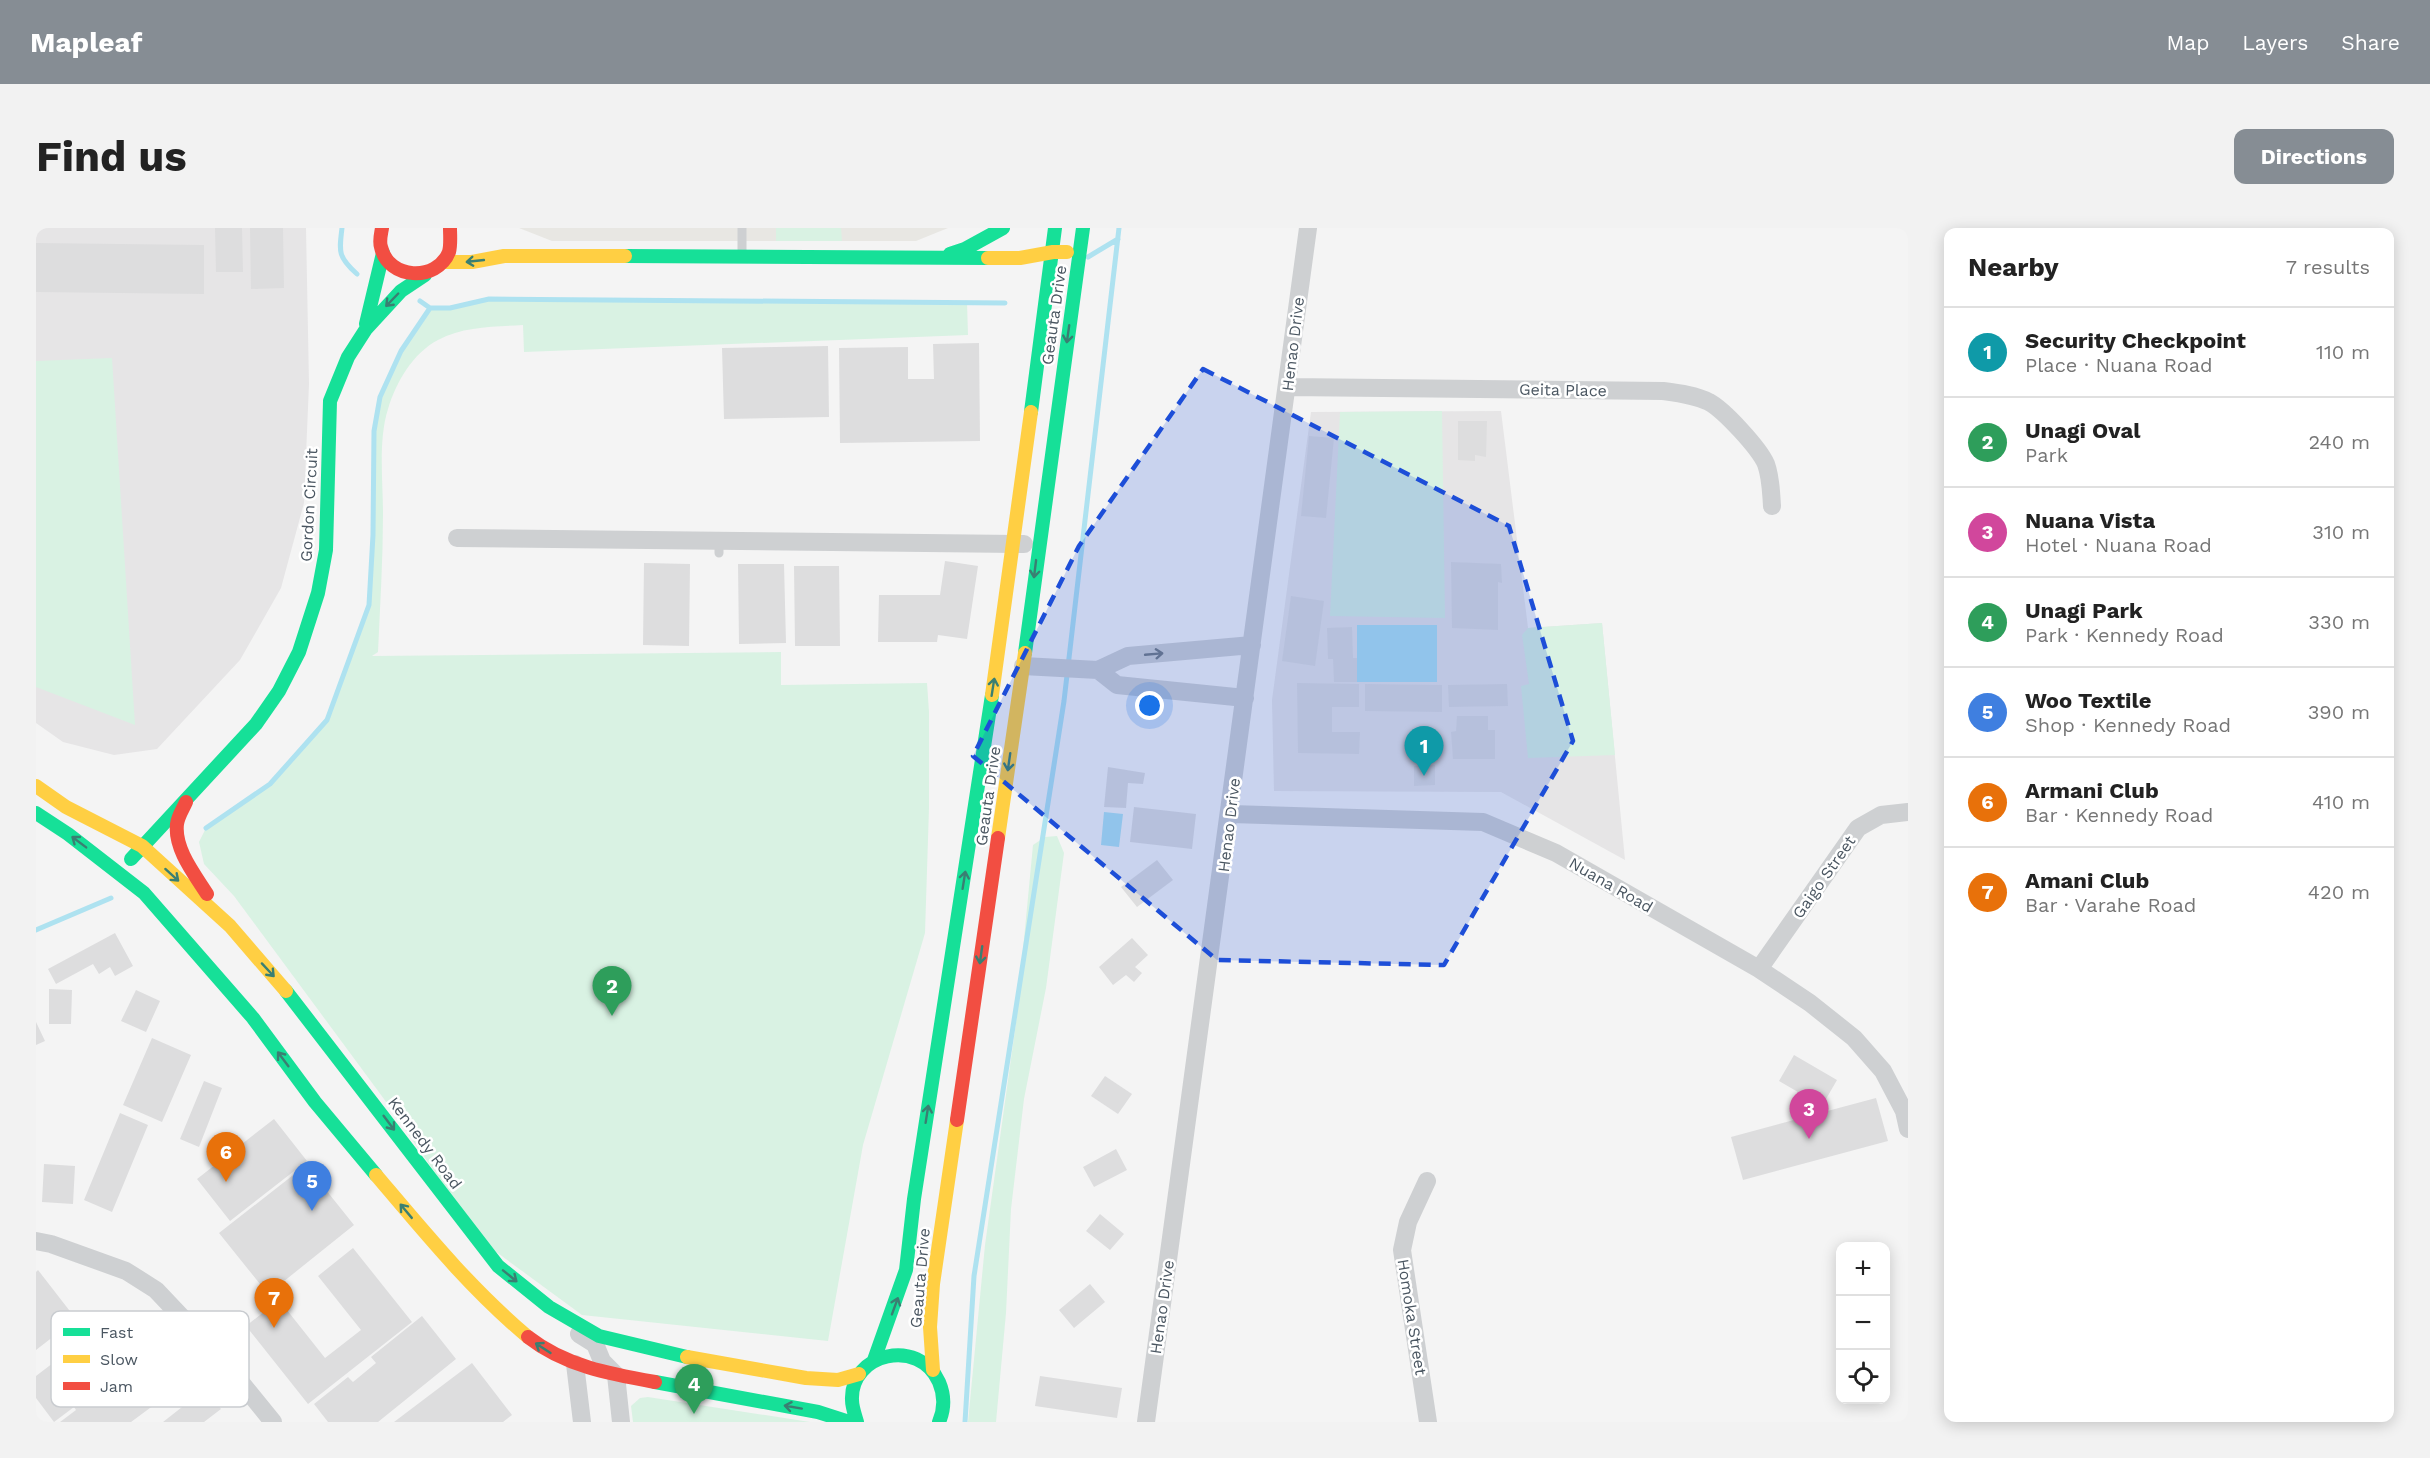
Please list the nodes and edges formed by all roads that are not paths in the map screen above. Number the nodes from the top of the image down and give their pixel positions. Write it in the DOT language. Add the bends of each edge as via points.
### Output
graph roads {
  1 [pos="382,228"];
  2 [pos="451,228"];
  3 [pos="742,228"];
  4 [pos="1003,228"];
  5 [pos="1056,228"];
  6 [pos="1083,228"];
  7 [pos="1308,228"];
  8 [pos="467,238"];
  9 [pos="486,247"];
  10 [pos="1053,252"];
  11 [pos="383,253"];
  12 [pos="1079,253"];
  13 [pos="504,256"];
  14 [pos="742,256"];
  15 [pos="938,258"];
  16 [pos="1020,258"];
  17 [pos="445,262"];
  18 [pos="425,275"];
  19 [pos="1048,293"];
  20 [pos="364,330"];
  21 [pos="1288,387"];
  22 [pos="1772,506"];
  23 [pos="456,538"];
  24 [pos="1011,544"];
  25 [pos="1038,544"];
  26 [pos="1252,645"];
  27 [pos="1032,667"];
  28 [pos="1098,670"];
  29 [pos="1245,698"];
  30 [pos="36,786"];
  31 [pos="188,798"];
  32 [pos="66,807"];
  33 [pos="1908,812"];
  34 [pos="36,813"];
  35 [pos="1231,814"];
  36 [pos="150,818"];
  37 [pos="132,824"];
  38 [pos="142,846"];
  39 [pos="120,873"];
  40 [pos="230,926"];
  41 [pos="1759,969"];
  42 [pos="1908,1129"];
  43 [pos="1427,1181"];
  44 [pos="36,1241"];
  45 [pos="549,1307"];
  46 [pos="176,1311"];
  47 [pos="874,1360"];
  48 [pos="575,1364"];
  49 [pos="933,1370"];
  50 [pos="860,1374"];
  51 [pos="616,1376"];
  52 [pos="249,1392"];
  53 [pos="273,1422"];
  54 [pos="582,1422"];
  55 [pos="621,1422"];
  56 [pos="849,1422"];
  57 [pos="857,1422"];
  58 [pos="939,1422"];
  59 [pos="1146,1422"];
  60 [pos="1428,1422"];
  1 -- 11 [label="main road, Gordon Circuit"];
  2 -- 8 [label="main road"];
  2 -- 17 [label="main road" via="452,241"];
  3 -- 14 [label="lane"];
  4 -- 15 [label="main road" via="965,249"];
  5 -- 10 [label="main road, Geauta Drive"];
  6 -- 12 [label="main road, Geauta Drive"];
  7 -- 21 [label="street, Henao Drive"];
  9 -- 13 [label="main road"];
  10 -- 12 [label="main road"];
  10 -- 16 [label="main road"];
  10 -- 19 [label="main road, Geauta Drive"];
  11 -- 18 [label="main road" via="402,272"];
  11 -- 20 [label="main road, Gordon Circuit"];
  12 -- 25 [label="main road, Geauta Drive, one-way"];
  13 -- 14 [label="main road"];
  13 -- 17 [label="main road, one-way"];
  14 -- 15 [label="main road"];
  15 -- 16 [label="main road"];
  16 -- 19 [label="main road" via="1041,278"];
  17 -- 18 [label="main road, Gordon Circuit"];
  18 -- 20 [label="main road, Gordon Circuit, one-way" via="398,293"];
  19 -- 24 [label="main road, Geauta Drive"];
  20 -- 31 [label="main road, Gordon Circuit" via="337,378 330,401 326,550 318,593 299,652 256,724"];
  21 -- 22 [label="street, Geita Place" via="1686,394 1709,402 1731,419 1755,448 1765,463"];
  21 -- 26 [label="street, Henao Drive"];
  23 -- 24 [label="street" via="719,547"];
  24 -- 25 [label="street"];
  47 -- 24 [label="main road, Geauta Drive, one-way" via="906,1270 997,665"];
  25 -- 27 [label="main road, Geauta Drive, one-way"];
  28 -- 26 [label="street, one-way" via="1128,656"];
  26 -- 29 [label="street, Henao Drive"];
  27 -- 28 [label="street"];
  27 -- 49 [label="main road, Geauta Drive, one-way" via="933,1284"];
  28 -- 29 [label="street" via="1117,686"];
  29 -- 35 [label="street, Henao Drive"];
  30 -- 32 [label="main road, Kennedy Road"];
  31 -- 36 [label="main road"];
  31 -- 38 [label="main road, Gordon Circuit"];
  31 -- 40 [label="main road" via="177,825 189,868"];
  32 -- 37 [label="main road" via="92,820"];
  32 -- 38 [label="main road, Kennedy Road"];
  33 -- 41 [label="street, Gaigo Street" via="1881,816 1858,828"];
  39 -- 34 [label="main road, one-way"];
  35 -- 41 [label="street, Nuana Road" via="1483,822 1556,853"];
  35 -- 59 [label="street, Henao Drive"];
  38 -- 39 [label="main road, Gordon Circuit"];
  38 -- 40 [label="main road, Kennedy Road, one-way"];
  48 -- 39 [label="main road, one-way" via="530,1339 455,1269 315,1102 253,1018 144,893"];
  40 -- 45 [label="main road, Kennedy Road, one-way" via="273,974 498,1266"];
  41 -- 42 [label="street, Nuana Road" via="1854,1038 1883,1071 1904,1112"];
  43 -- 60 [label="street, Homoka Street" via="1408,1222 1402,1250"];
  44 -- 46 [label="street" via="126,1271 156,1290"];
  45 -- 50 [label="main road, Kennedy Road" via="599,1336 661,1352 806,1378 838,1380"];
  45 -- 51 [label="street" via="554,1317 595,1344 602,1361"];
  47 -- 49 [label="main road" via="886,1355 905,1355 924,1361"];
  47 -- 50 [label="main road, Geauta Drive"];
  48 -- 51 [label="main road"];
  48 -- 54 [label="street"];
  49 -- 58 [label="main road, Geauta Drive" via="942,1383 945,1398"];
  50 -- 57 [label="main road, Geauta Drive" via="851,1399"];
  51 -- 55 [label="street"];
  56 -- 51 [label="main road, one-way" via="818,1412"];
  52 -- 53 [label="street"];
}
